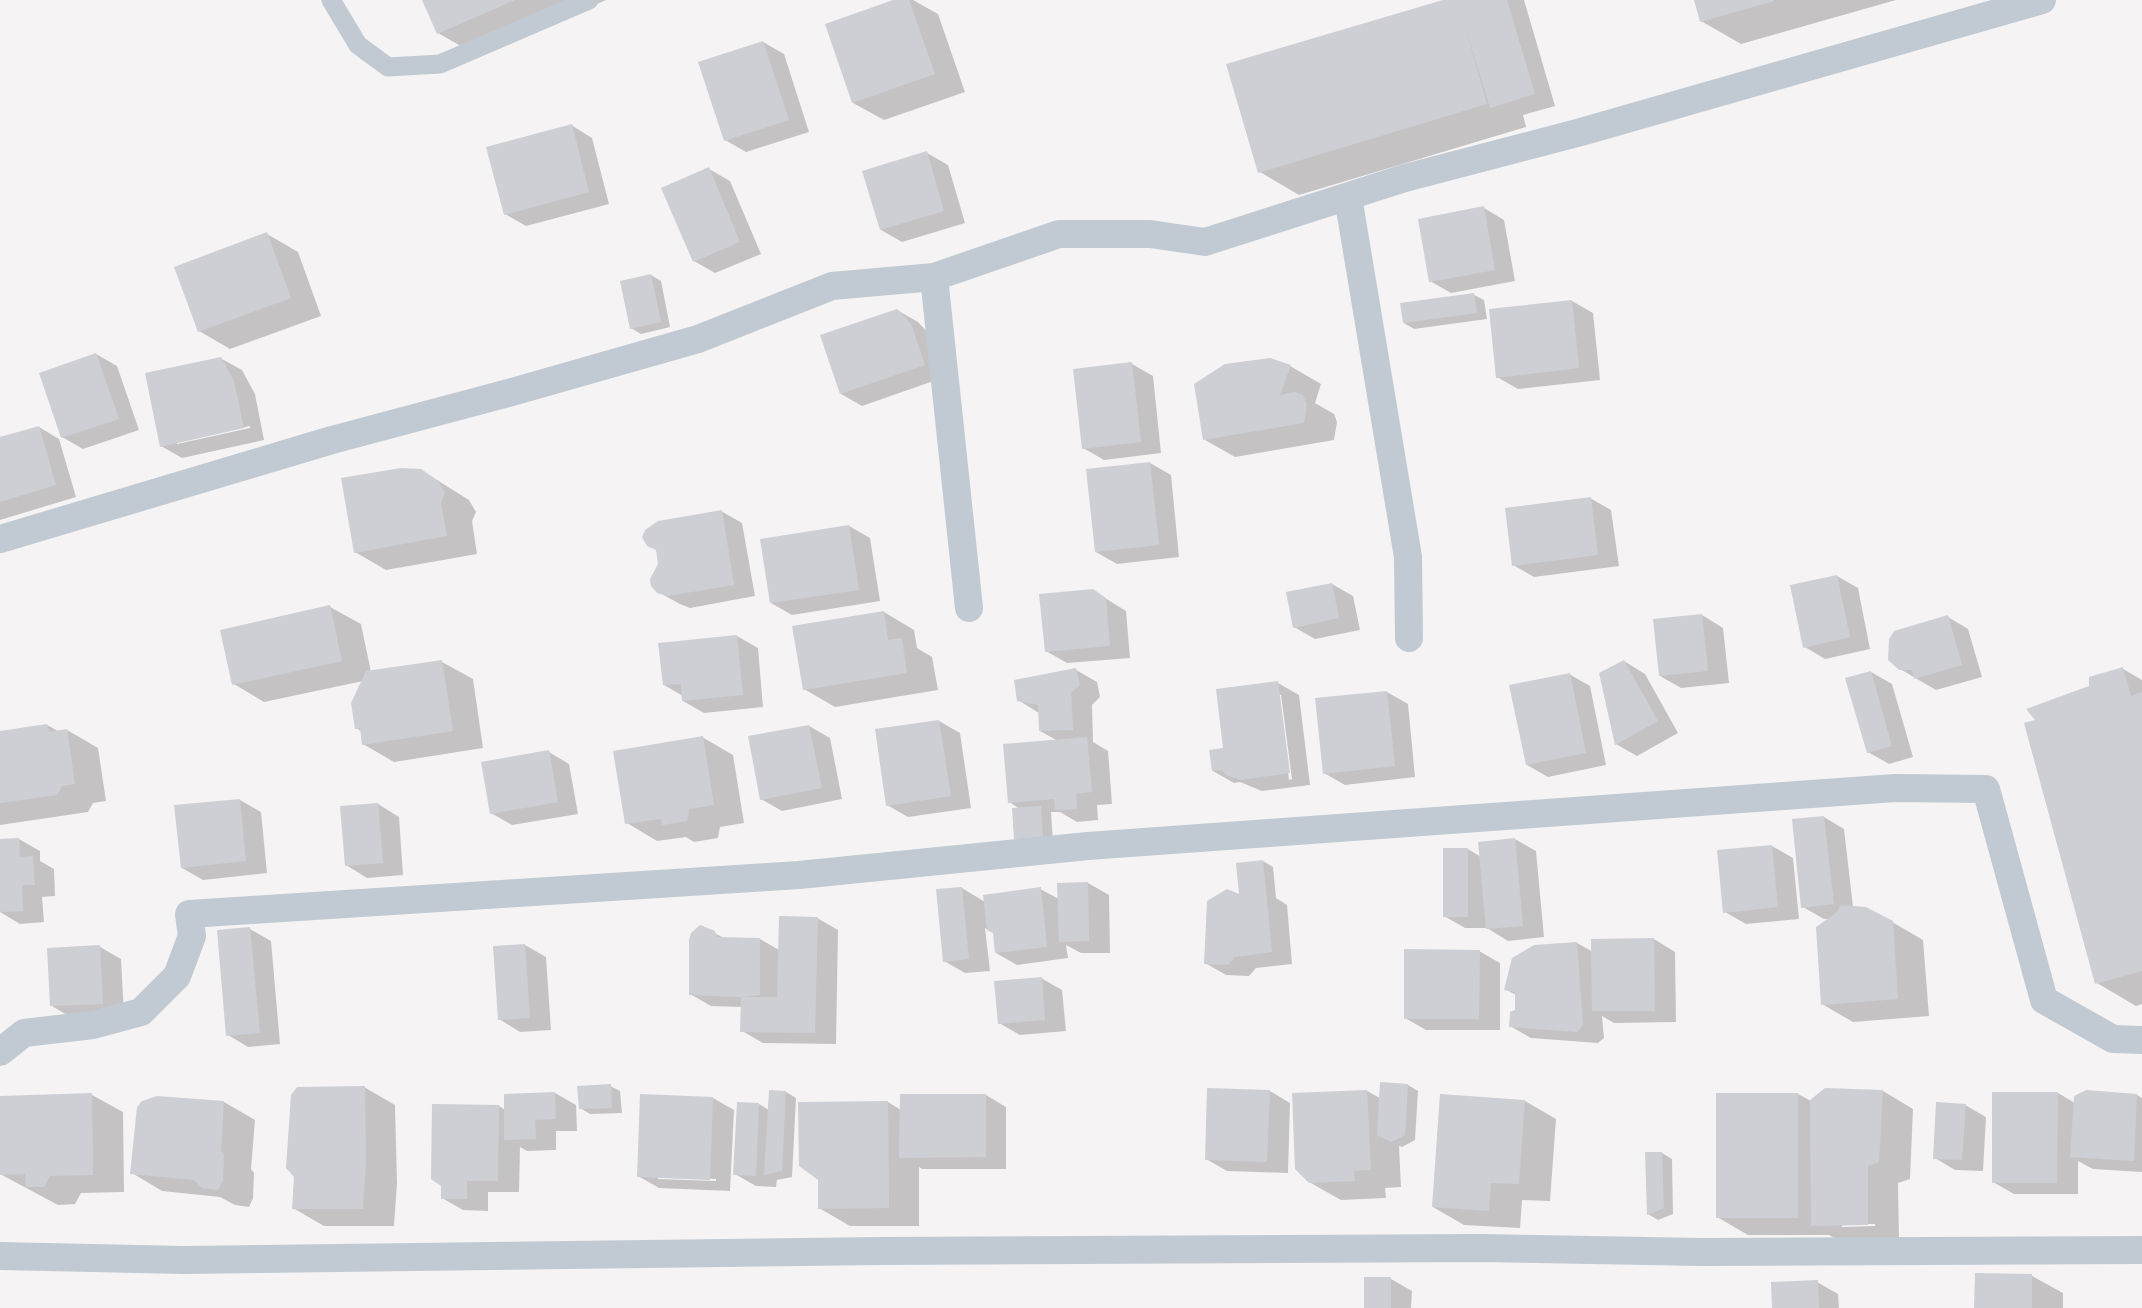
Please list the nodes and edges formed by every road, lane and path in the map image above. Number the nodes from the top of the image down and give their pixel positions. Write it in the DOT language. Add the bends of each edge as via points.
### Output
graph roads {
  1 [pos="331,0"];
  2 [pos="589,0"];
  3 [pos="2042,0"];
  4 [pos="1348,197"];
  5 [pos="934,277"];
  6 [pos="0,539"];
  7 [pos="969,608"];
  8 [pos="1409,638"];
  9 [pos="2142,1040"];
  10 [pos="0,1052"];
  11 [pos="2142,1250"];
  12 [pos="0,1256"];
  1 -- 2 [label="lane" via="358,46 388,67 440,64"];
  3 -- 4 [label="street" via="1581,132 1405,178"];
  4 -- 5 [label="street" via="1205,242 1150,234 1059,234"];
  4 -- 8 [label="street" via="1408,557"];
  5 -- 6 [label="street" via="832,286 698,340 332,440"];
  5 -- 7 [label="street"];
  9 -- 10 [label="street" via="2113,1039 2044,1000 1986,788 1894,788 1088,846 799,875 189,914 192,936 177,976 141,1012 93,1025 24,1033"];
  11 -- 12 [label="street" via="1702,1252 1481,1248 183,1260"];
}
